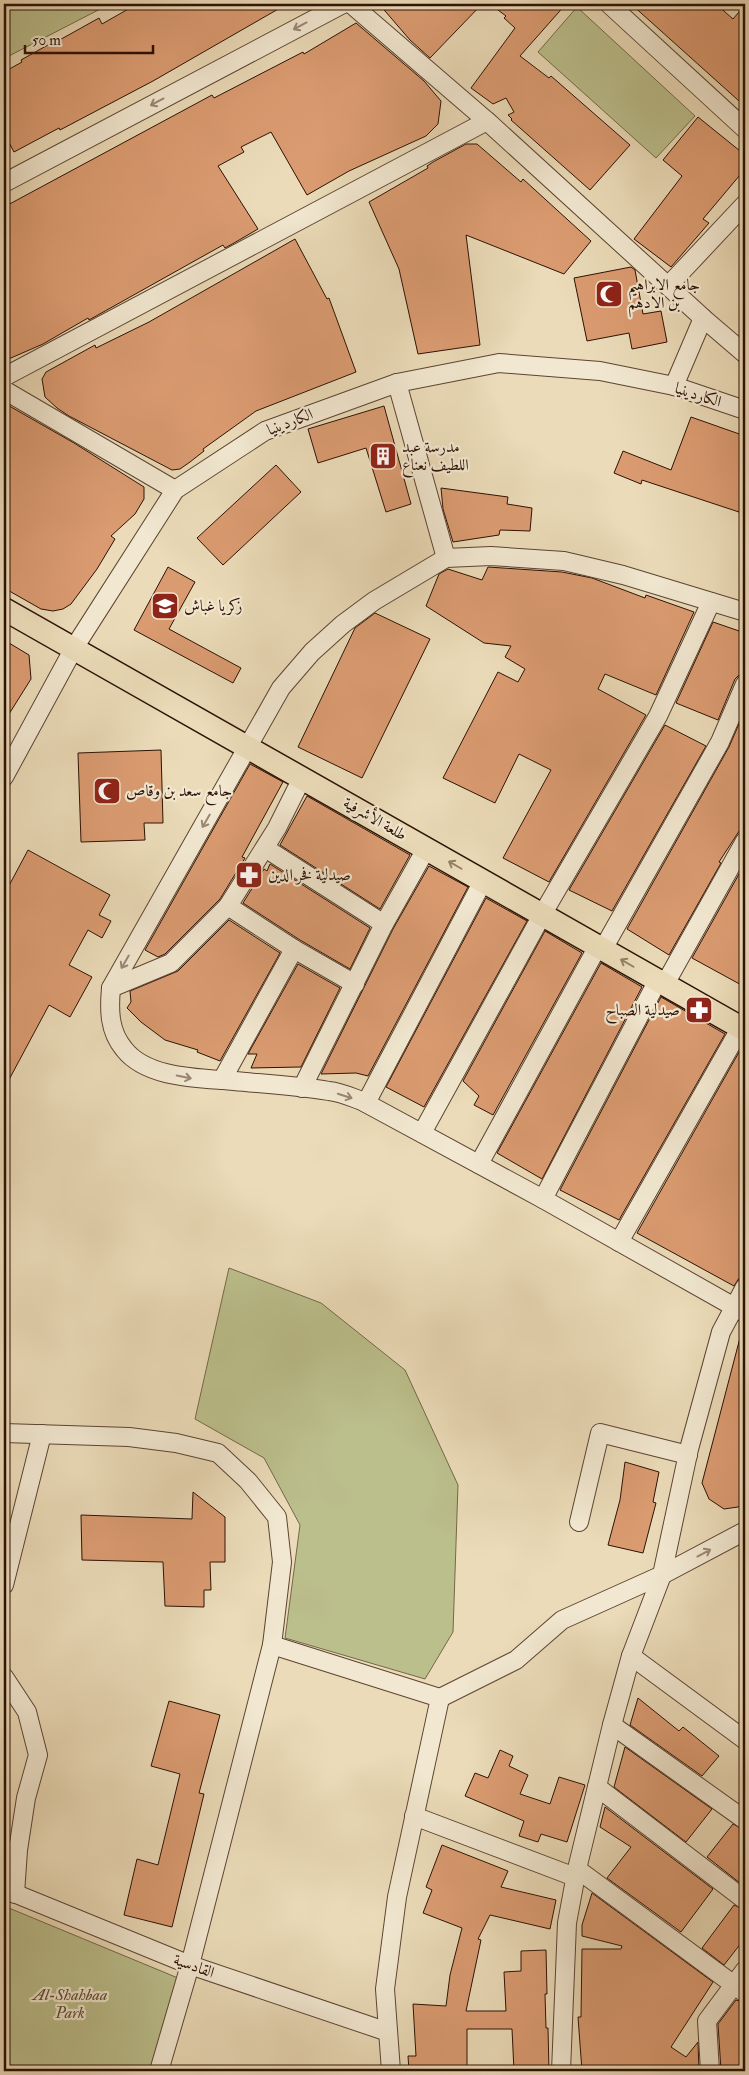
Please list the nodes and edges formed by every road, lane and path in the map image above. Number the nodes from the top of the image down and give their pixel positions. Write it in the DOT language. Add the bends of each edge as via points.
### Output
graph roads {
  1 [pos="343,4"];
  2 [pos="351,4"];
  3 [pos="609,4"];
  4 [pos="487,121"];
  5 [pos="745,129"];
  6 [pos="4,183"];
  7 [pos="745,204"];
  8 [pos="668,286"];
  9 [pos="703,318"];
  10 [pos="745,354"];
  11 [pos="4,376"];
  12 [pos="397,383"];
  13 [pos="674,386"];
  14 [pos="4,390"];
  15 [pos="745,410"];
  16 [pos="175,490"];
  17 [pos="446,558"];
  18 [pos="711,602"];
  19 [pos="4,609"];
  20 [pos="745,612"];
  21 [pos="74,648"];
  22 [pos="745,684"];
  23 [pos="247,748"];
  24 [pos="4,777"];
  25 [pos="302,778"];
  26 [pos="745,841"];
  27 [pos="265,848"];
  28 [pos="426,849"];
  29 [pos="739,864"];
  30 [pos="483,880"];
  31 [pos="228,906"];
  32 [pos="542,914"];
  33 [pos="384,924"];
  34 [pos="600,948"];
  35 [pos="294,949"];
  36 [pos="662,982"];
  37 [pos="355,984"];
  38 [pos="110,988"];
  39 [pos="744,1026"];
  40 [pos="222,1080"];
  41 [pos="302,1088"];
  42 [pos="366,1103"];
  43 [pos="422,1133"];
  44 [pos="478,1164"];
  45 [pos="543,1199"];
  46 [pos="619,1242"];
  47 [pos="745,1287"];
  48 [pos="740,1310"];
  49 [pos="4,1433"];
  50 [pos="42,1434"];
  51 [pos="688,1455"];
  52 [pos="580,1522"];
  53 [pos="745,1531"];
  54 [pos="662,1575"];
  55 [pos="4,1585"];
  56 [pos="272,1645"];
  57 [pos="632,1656"];
  58 [pos="4,1677"];
  59 [pos="440,1698"];
  60 [pos="612,1725"];
  61 [pos="745,1740"];
  62 [pos="597,1788"];
  63 [pos="414,1816"];
  64 [pos="745,1820"];
  65 [pos="576,1873"];
  66 [pos="9,1891"];
  67 [pos="745,1900"];
  68 [pos="190,1965"];
  69 [pos="745,1970"];
  70 [pos="740,1988"];
  71 [pos="388,2032"];
  72 [pos="159,2071"];
  73 [pos="391,2071"];
  74 [pos="560,2071"];
  75 [pos="710,2071"];
  1 -- 6 [label="street, one-way"];
  2 -- 4 [label="street"];
  3 -- 5 [label="street"];
  4 -- 8 [label="street"];
  4 -- 11 [label="street"];
  7 -- 8 [label="street"];
  8 -- 9 [label="street"];
  9 -- 10 [label="street"];
  9 -- 13 [label="street"];
  12 -- 13 [label="street, الكاردينيا" via="499,363 600,371"];
  12 -- 16 [label="street, الكاردينيا" via="265,431"];
  12 -- 17 [label="street"];
  13 -- 15 [label="street, الكاردينيا"];
  14 -- 16 [label="street"];
  16 -- 21 [label="street, الكاردينيا"];
  17 -- 18 [label="street" via="491,556 564,561"];
  17 -- 23 [label="street" via="374,601 312,652 281,688"];
  18 -- 20 [label="street"];
  18 -- 32 [label="street" via="658,716"];
  19 -- 21 [label="main road, طلعة الأشرفية"];
  21 -- 23 [label="main road, طلعة الأشرفية"];
  21 -- 24 [label="street, الكاردينيا"];
  22 -- 34 [label="street" via="720,742"];
  23 -- 25 [label="main road, طلعة الأشرفية"];
  23 -- 38 [label="street, one-way"];
  25 -- 27 [label="street"];
  25 -- 28 [label="main road, طلعة الأشرفية"];
  26 -- 29 [label="street"];
  27 -- 31 [label="street"];
  27 -- 33 [label="street"];
  30 -- 28 [label="main road, طلعة الأشرفية, one-way"];
  28 -- 33 [label="street"];
  29 -- 36 [label="street"];
  30 -- 32 [label="main road, طلعة الأشرفية"];
  30 -- 42 [label="street"];
  31 -- 35 [label="street"];
  31 -- 38 [label="street" via="171,963"];
  32 -- 34 [label="main road, طلعة الأشرفية"];
  32 -- 43 [label="street"];
  33 -- 37 [label="street"];
  36 -- 34 [label="main road, طلعة الأشرفية, one-way"];
  34 -- 44 [label="street"];
  35 -- 37 [label="street"];
  35 -- 40 [label="street"];
  36 -- 39 [label="main road, طلعة الأشرفية"];
  36 -- 45 [label="street"];
  37 -- 41 [label="street"];
  38 -- 40 [label="street, one-way" via="109,1010 114,1033 125,1050 143,1064 168,1073 197,1080"];
  39 -- 46 [label="street"];
  40 -- 41 [label="street"];
  41 -- 42 [label="street, one-way" via="331,1091"];
  42 -- 43 [label="street"];
  43 -- 44 [label="street"];
  44 -- 45 [label="street"];
  45 -- 46 [label="street"];
  46 -- 48 [label="street"];
  47 -- 48 [label="street"];
  48 -- 51 [label="street" via="721,1332"];
  49 -- 50 [label="street"];
  50 -- 55 [label="street"];
  50 -- 56 [label="street" via="128,1436 218,1453 248,1481 277,1517 282,1562"];
  51 -- 52 [label="street" via="600,1433"];
  51 -- 54 [label="street"];
  54 -- 53 [label="street, one-way"];
  54 -- 57 [label="street"];
  54 -- 59 [label="street" via="562,1620 516,1660"];
  56 -- 59 [label="street"];
  56 -- 68 [label="street"];
  57 -- 60 [label="street"];
  57 -- 61 [label="street"];
  58 -- 66 [label="street" via="28,1712 38,1755 26,1798"];
  59 -- 63 [label="street"];
  60 -- 62 [label="street"];
  60 -- 64 [label="street"];
  62 -- 65 [label="street"];
  62 -- 67 [label="street"];
  63 -- 65 [label="street"];
  63 -- 71 [label="street" via="397,1897 386,1980"];
  65 -- 70 [label="street"];
  65 -- 74 [label="street" via="567,1923"];
  66 -- 68 [label="street, القادسية"];
  68 -- 71 [label="street, القادسية"];
  68 -- 72 [label="street"];
  69 -- 70 [label="street"];
  70 -- 75 [label="street" via="707,2021"];
  71 -- 73 [label="street"];
}
